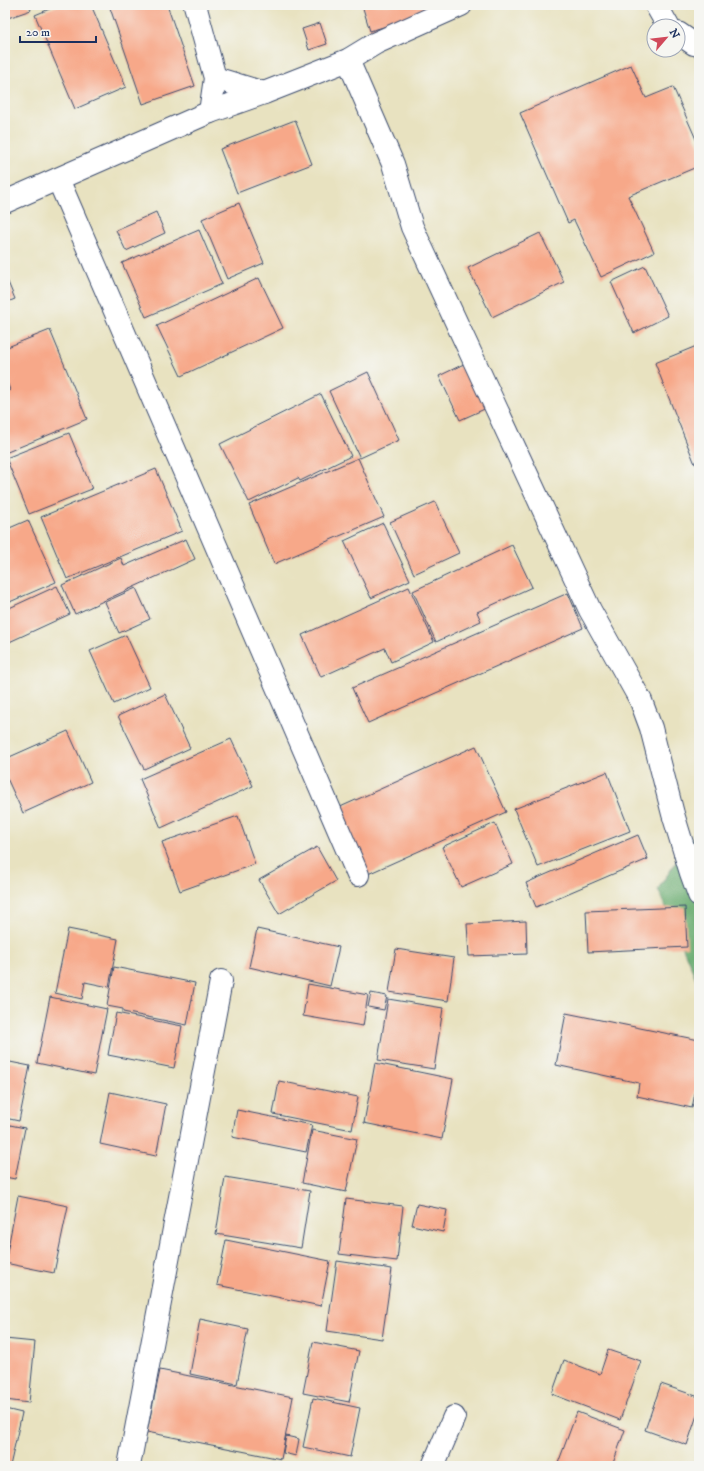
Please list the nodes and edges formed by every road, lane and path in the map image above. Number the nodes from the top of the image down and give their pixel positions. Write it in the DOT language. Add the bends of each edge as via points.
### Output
graph roads {
  1 [pos="195,5"];
  2 [pos="461,5"];
  3 [pos="656,5"];
  4 [pos="663,18"];
  5 [pos="686,38"];
  6 [pos="699,45"];
  7 [pos="348,60"];
  8 [pos="215,78"];
  9 [pos="264,93"];
  10 [pos="210,112"];
  11 [pos="58,180"];
  12 [pos="5,202"];
  13 [pos="358,875"];
  14 [pos="699,895"];
  15 [pos="221,982"];
  16 [pos="454,1417"];
  17 [pos="129,1466"];
  18 [pos="433,1466"];
  1 -- 8 [label="street"];
  2 -- 7 [label="street" via="376,43"];
  3 -- 4 [label="street"];
  5 -- 6 [label="street"];
  7 -- 9 [label="street"];
  7 -- 14 [label="street" via="394,164 412,227 590,610 641,701"];
  8 -- 9 [label="street"];
  8 -- 10 [label="street"];
  9 -- 10 [label="street"];
  10 -- 11 [label="street"];
  11 -- 12 [label="street"];
  11 -- 13 [label="street"];
  15 -- 17 [label="street"];
  16 -- 18 [label="street"];
}
